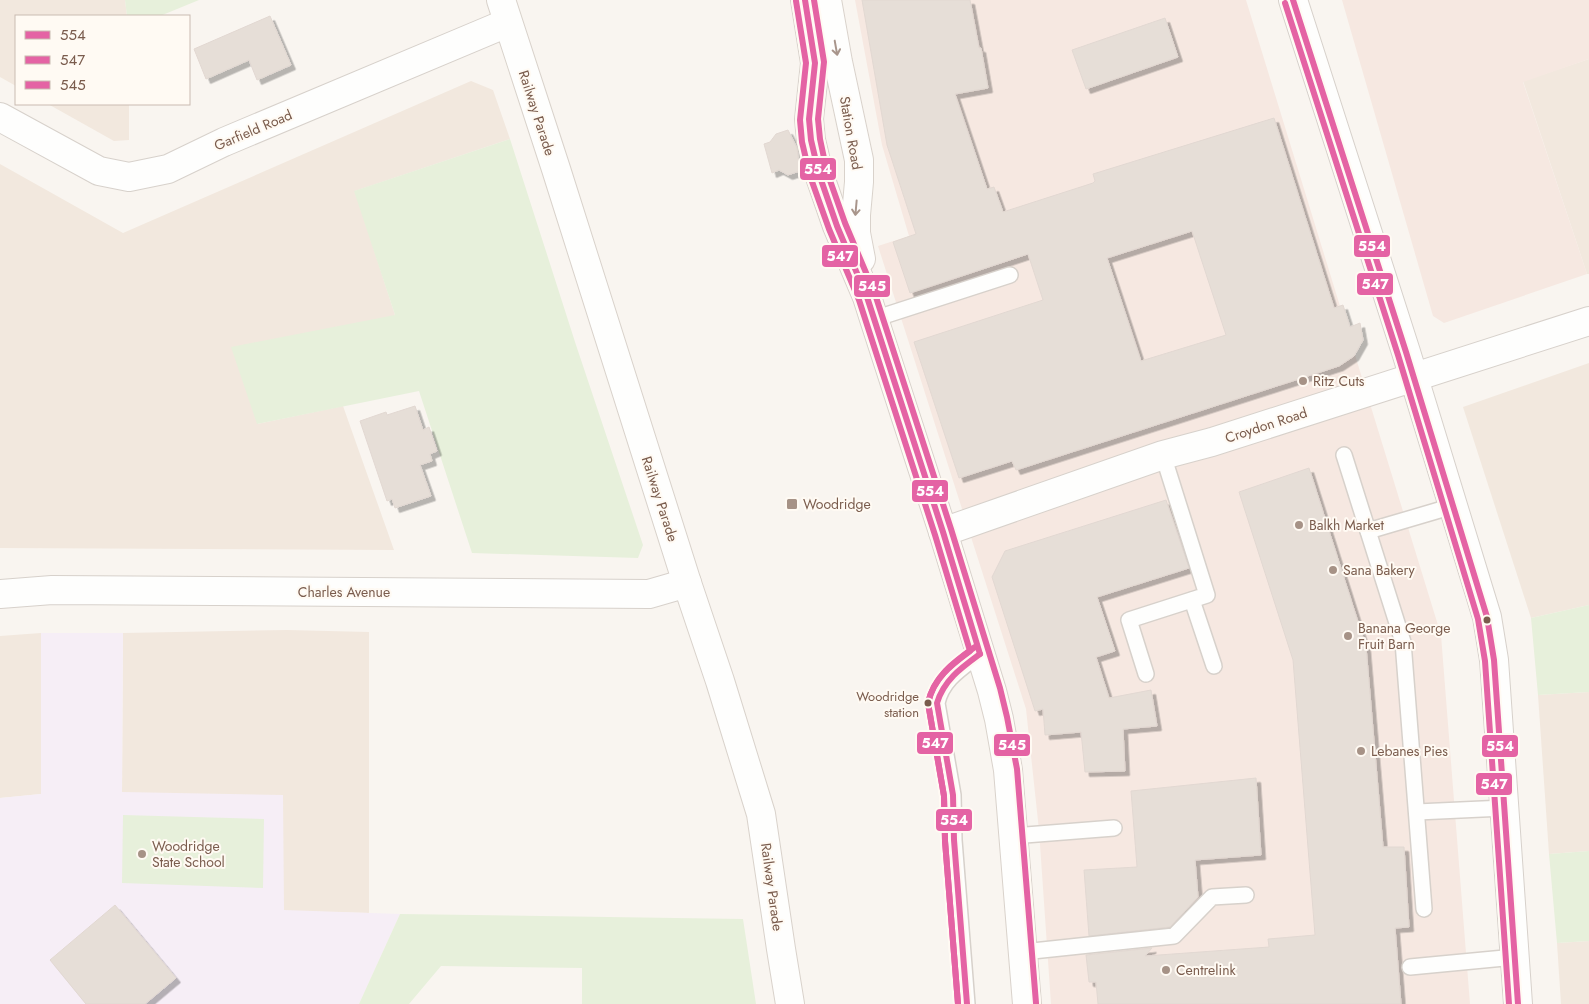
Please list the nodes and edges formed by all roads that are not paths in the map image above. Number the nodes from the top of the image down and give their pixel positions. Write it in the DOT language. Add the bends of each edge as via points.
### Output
graph roads {
  1 [pos="805,0"];
  2 [pos="827,0"];
  3 [pos="1293,0"];
  4 [pos="504,11"];
  5 [pos="0,117"];
  6 [pos="859,160"];
  7 [pos="819,174"];
  8 [pos="1010,274"];
  9 [pos="871,308"];
  10 [pos="1589,321"];
  11 [pos="1414,378"];
  12 [pos="1163,455"];
  13 [pos="1344,455"];
  14 [pos="1453,506"];
  15 [pos="1368,531"];
  16 [pos="943,532"];
  17 [pos="687,584"];
  18 [pos="0,594"];
  19 [pos="1192,600"];
  20 [pos="980,654"];
  21 [pos="1214,666"];
  22 [pos="1146,674"];
  23 [pos="1504,808"];
  24 [pos="1417,812"];
  25 [pos="1114,828"];
  26 [pos="1014,836"];
  27 [pos="1246,895"];
  28 [pos="1424,909"];
  29 [pos="1023,952"];
  30 [pos="1515,958"];
  31 [pos="1410,967"];
  32 [pos="790,1004"];
  33 [pos="967,1004"];
  34 [pos="1027,1004"];
  35 [pos="1518,1004"];
  1 -- 7 [label="street, Station Road" via="815,63 809,119"];
  2 -- 6 [label="street, Station Road, one-way"];
  3 -- 11 [label="street"];
  4 -- 5 [label="street, Garfield Road" via="168,169 128,177 99,171"];
  4 -- 17 [label="street, Railway Parade"];
  6 -- 7 [label="street" via="850,171 842,174"];
  6 -- 9 [label="street, Station Road, one-way" via="856,233"];
  7 -- 9 [label="street, Station Road"];
  8 -- 9 [label="lane"];
  9 -- 16 [label="street, Station Road"];
  10 -- 11 [label="street, Croydon Road"];
  11 -- 12 [label="street, Croydon Road"];
  11 -- 14 [label="street"];
  12 -- 16 [label="street, Croydon Road"];
  12 -- 19 [label="lane" via="1207,595"];
  13 -- 15 [label="lane"];
  14 -- 15 [label="lane"];
  14 -- 23 [label="street" via="1487,617 1494,660"];
  15 -- 24 [label="lane" via="1403,642"];
  16 -- 20 [label="street, Station Road"];
  17 -- 18 [label="street, Charles Avenue" via="649,594 52,590"];
  17 -- 32 [label="street, Railway Parade" via="761,814"];
  19 -- 21 [label="lane"];
  19 -- 22 [label="lane" via="1129,620"];
  20 -- 26 [label="street, Station Road" via="999,719"];
  20 -- 33 [label="lane" via="946,680 937,703 953,795"];
  23 -- 24 [label="lane"];
  23 -- 30 [label="street"];
  24 -- 28 [label="lane"];
  25 -- 26 [label="lane"];
  26 -- 29 [label="street, Station Road"];
  27 -- 29 [label="lane" via="1212,897 1174,936"];
  29 -- 34 [label="street, Station Road"];
  30 -- 31 [label="lane"];
  30 -- 35 [label="street"];
}
